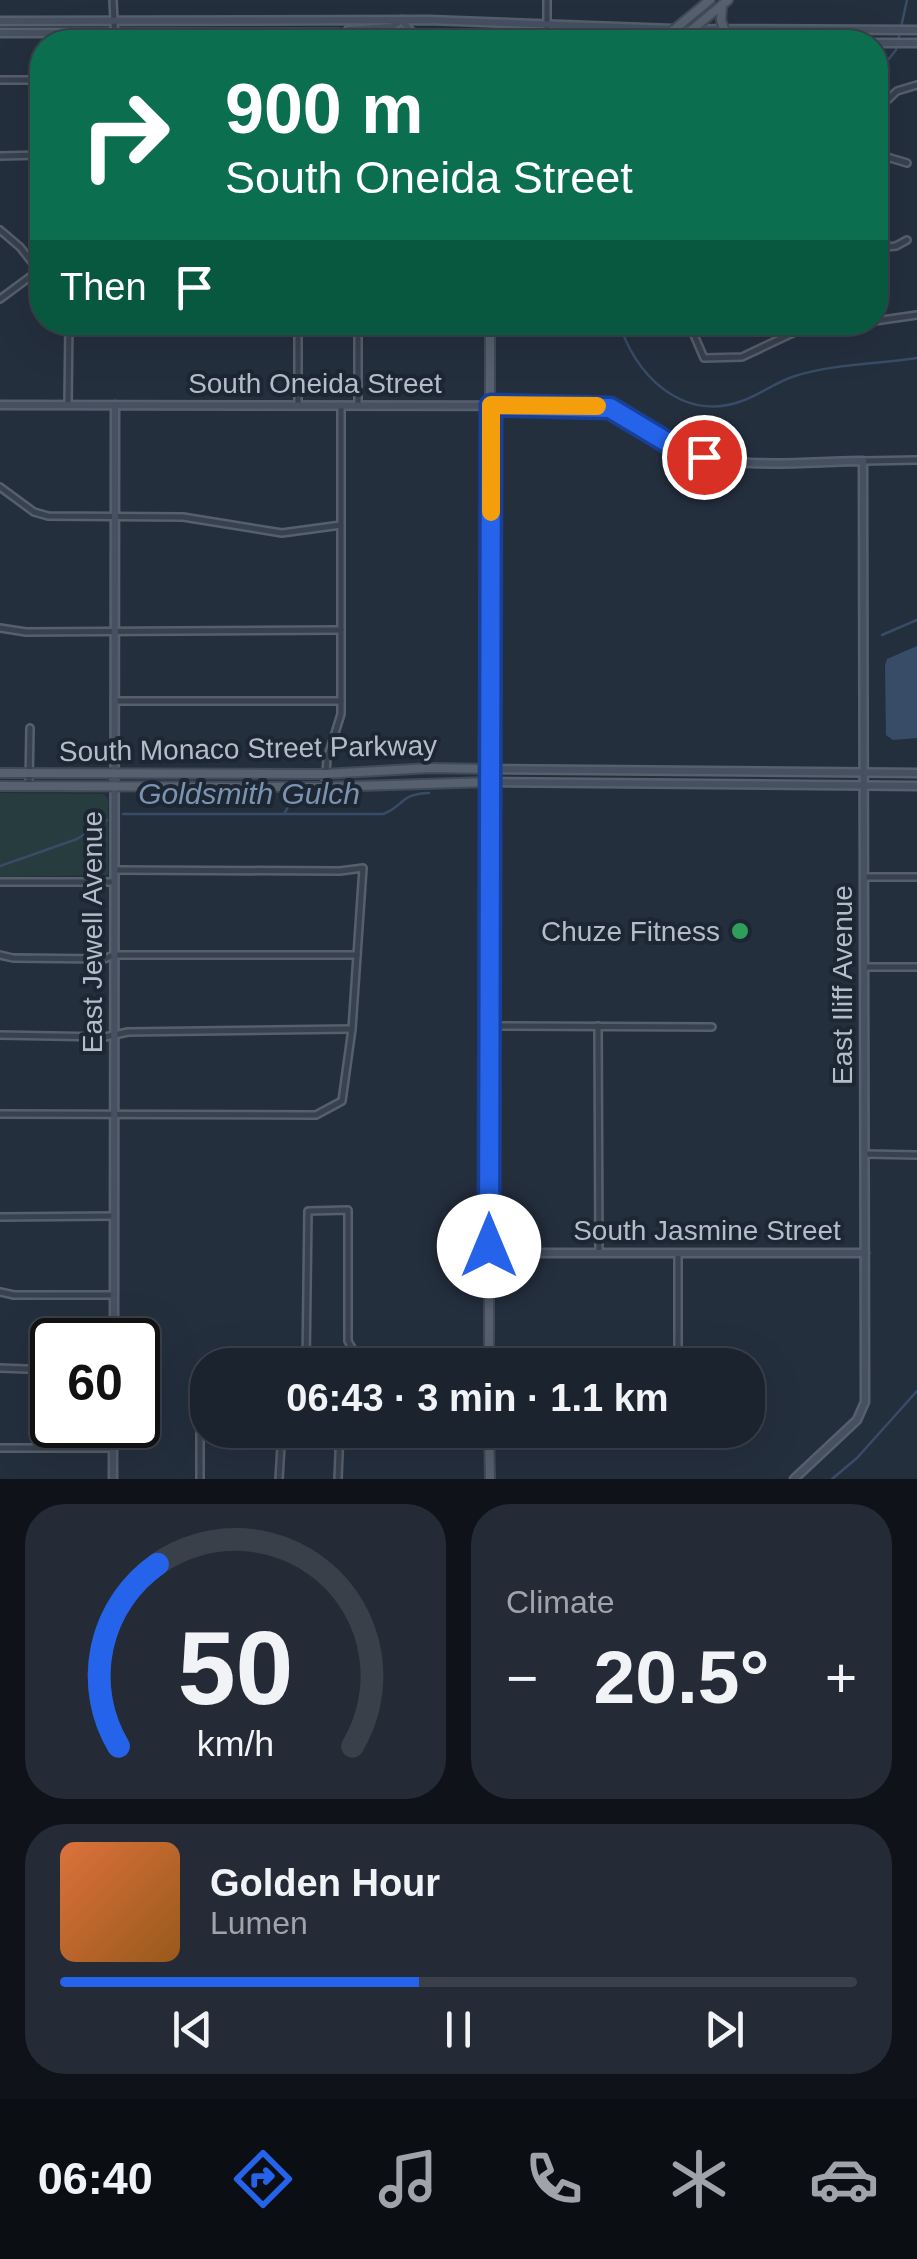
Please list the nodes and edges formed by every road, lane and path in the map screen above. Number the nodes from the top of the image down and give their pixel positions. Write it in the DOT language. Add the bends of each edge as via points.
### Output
graph roads {
  1 [pos="114,0"];
  2 [pos="547,0"];
  3 [pos="710,0"];
  4 [pos="724,2"];
  5 [pos="114,19"];
  6 [pos="402,20"];
  7 [pos="0,21"];
  8 [pos="547,26"];
  9 [pos="115,30"];
  10 [pos="355,30"];
  11 [pos="410,30"];
  12 [pos="546,30"];
  13 [pos="674,30"];
  14 [pos="692,30"];
  15 [pos="724,30"];
  16 [pos="917,30"];
  17 [pos="30,32"];
  18 [pos="0,33"];
  19 [pos="888,43"];
  20 [pos="917,43"];
  21 [pos="0,80"];
  22 [pos="30,80"];
  23 [pos="917,85"];
  24 [pos="888,100"];
  25 [pos="0,156"];
  26 [pos="30,156"];
  27 [pos="888,157"];
  28 [pos="907,163"];
  29 [pos="0,230"];
  30 [pos="906,240"];
  31 [pos="888,247"];
  32 [pos="30,258"];
  33 [pos="30,279"];
  34 [pos="0,299"];
  35 [pos="917,315"];
  36 [pos="888,319"];
  37 [pos="69,335"];
  38 [pos="298,335"];
  39 [pos="358,335"];
  40 [pos="490,335"];
  41 [pos="694,335"];
  42 [pos="788,335"];
  43 [pos="68,404"];
  44 [pos="0,405"];
  45 [pos="114,405"];
  46 [pos="298,405"];
  47 [pos="341,405"];
  48 [pos="358,405"];
  49 [pos="491,405"];
  50 [pos="917,460"];
  51 [pos="863,461"];
  52 [pos="0,488"];
  53 [pos="115,518"];
  54 [pos="340,526"];
  55 [pos="0,628"];
  56 [pos="341,630"];
  57 [pos="114,631"];
  58 [pos="115,701"];
  59 [pos="341,701"];
  60 [pos="30,728"];
  61 [pos="490,769"];
  62 [pos="864,773"];
  63 [pos="917,773"];
  64 [pos="0,774"];
  65 [pos="30,774"];
  66 [pos="115,774"];
  67 [pos="325,774"];
  68 [pos="490,782"];
  69 [pos="0,786"];
  70 [pos="29,786"];
  71 [pos="115,786"];
  72 [pos="864,786"];
  73 [pos="917,786"];
  74 [pos="326,787"];
  75 [pos="114,870"];
  76 [pos="864,877"];
  77 [pos="917,877"];
  78 [pos="0,882"];
  79 [pos="114,882"];
  80 [pos="0,955"];
  81 [pos="114,955"];
  82 [pos="357,955"];
  83 [pos="864,967"];
  84 [pos="917,967"];
  85 [pos="489,1026"];
  86 [pos="598,1026"];
  87 [pos="712,1027"];
  88 [pos="352,1029"];
  89 [pos="0,1035"];
  90 [pos="114,1035"];
  91 [pos="0,1114"];
  92 [pos="113,1115"];
  93 [pos="864,1154"];
  94 [pos="917,1155"];
  95 [pos="114,1216"];
  96 [pos="0,1217"];
  97 [pos="489,1253"];
  98 [pos="599,1253"];
  99 [pos="678,1253"];
  100 [pos="865,1253"];
  101 [pos="0,1292"];
  102 [pos="114,1295"];
  103 [pos="114,1318"];
  104 [pos="306,1348"];
  105 [pos="351,1348"];
  106 [pos="489,1348"];
  107 [pos="678,1348"];
  108 [pos="0,1368"];
  109 [pos="30,1369"];
  110 [pos="0,1448"];
  111 [pos="30,1448"];
  112 [pos="113,1448"];
  113 [pos="200,1448"];
  114 [pos="281,1448"];
  115 [pos="339,1448"];
  116 [pos="489,1448"];
  117 [pos="113,1479"];
  118 [pos="200,1479"];
  119 [pos="279,1479"];
  120 [pos="338,1479"];
  121 [pos="490,1479"];
  122 [pos="794,1479"];
  1 -- 5 [label="street"];
  2 -- 8 [label="street"];
  3 -- 13 [label="main road"];
  4 -- 14 [label="main road"];
  4 -- 15 [label="main road"];
  5 -- 6 [label="street"];
  5 -- 7 [label="street"];
  5 -- 9 [label="street"];
  6 -- 8 [label="street"];
  6 -- 10 [label="street"];
  6 -- 11 [label="street"];
  8 -- 12 [label="street"];
  8 -- 13 [label="street"];
  13 -- 14 [label="street"];
  14 -- 15 [label="street"];
  15 -- 16 [label="street"];
  17 -- 18 [label="street"];
  19 -- 20 [label="street"];
  21 -- 22 [label="street"];
  23 -- 24 [label="street"];
  25 -- 26 [label="street"];
  27 -- 28 [label="street"];
  29 -- 32 [label="street"];
  30 -- 31 [label="street"];
  33 -- 34 [label="street"];
  35 -- 36 [label="street"];
  37 -- 43 [label="street"];
  38 -- 46 [label="street"];
  39 -- 48 [label="street"];
  40 -- 49 [label="main road"];
  41 -- 42 [label="street" via="704,358 729,360"];
  43 -- 44 [label="street, South Oneida Street"];
  43 -- 45 [label="street, South Oneida Street"];
  45 -- 46 [label="street, South Oneida Street"];
  45 -- 53 [label="street, East Jewell Avenue"];
  46 -- 47 [label="street, South Oneida Street"];
  47 -- 48 [label="street, South Oneida Street"];
  47 -- 54 [label="street"];
  48 -- 49 [label="street, South Oneida Street"];
  49 -- 51 [label="street, South Oneida Street" via="610,408 677,447 720,460"];
  49 -- 61 [label="main road"];
  50 -- 51 [label="street, South Oneida Street"];
  51 -- 62 [label="street, East Iliff Avenue"];
  52 -- 53 [label="street" via="48,516"];
  53 -- 54 [label="street" via="213,519 282,533"];
  53 -- 57 [label="street, East Jewell Avenue"];
  54 -- 56 [label="street"];
  55 -- 57 [label="street"];
  56 -- 57 [label="street"];
  56 -- 59 [label="street"];
  57 -- 58 [label="street, East Jewell Avenue"];
  58 -- 59 [label="street"];
  58 -- 66 [label="street, East Jewell Avenue"];
  59 -- 67 [label="street"];
  60 -- 65 [label="street"];
  61 -- 62 [label="street, South Monaco Street Parkway"];
  61 -- 67 [label="main road, South Monaco Street Parkway"];
  61 -- 68 [label="main road"];
  62 -- 63 [label="street, South Monaco Street Parkway"];
  62 -- 72 [label="street, East Iliff Avenue"];
  64 -- 65 [label="main road, South Monaco Street Parkway"];
  65 -- 66 [label="main road, South Monaco Street Parkway"];
  65 -- 70 [label="street"];
  66 -- 67 [label="main road, South Monaco Street Parkway"];
  66 -- 71 [label="street, East Jewell Avenue"];
  67 -- 74 [label="street"];
  68 -- 72 [label="street, South Monaco Street Parkway"];
  68 -- 74 [label="main road, South Monaco Street Parkway"];
  68 -- 85 [label="main road"];
  69 -- 70 [label="main road, South Monaco Street Parkway"];
  70 -- 71 [label="main road, South Monaco Street Parkway"];
  71 -- 74 [label="main road, South Monaco Street Parkway"];
  71 -- 75 [label="street, East Jewell Avenue"];
  72 -- 73 [label="street, South Monaco Street Parkway"];
  72 -- 76 [label="street, East Iliff Avenue"];
  75 -- 79 [label="street, East Jewell Avenue"];
  75 -- 82 [label="street" via="363,868"];
  76 -- 77 [label="street"];
  76 -- 83 [label="street, East Iliff Avenue"];
  78 -- 79 [label="street"];
  79 -- 81 [label="street, East Jewell Avenue"];
  80 -- 81 [label="street"];
  81 -- 82 [label="street"];
  81 -- 90 [label="street, East Jewell Avenue"];
  82 -- 88 [label="street"];
  83 -- 84 [label="street"];
  83 -- 93 [label="street, East Iliff Avenue"];
  85 -- 86 [label="street"];
  85 -- 97 [label="main road"];
  86 -- 87 [label="street"];
  86 -- 98 [label="street"];
  88 -- 90 [label="street"];
  88 -- 92 [label="street" via="342,1101 316,1115"];
  89 -- 90 [label="street"];
  90 -- 92 [label="street, East Jewell Avenue"];
  91 -- 92 [label="street"];
  92 -- 95 [label="street, East Jewell Avenue"];
  93 -- 94 [label="street"];
  93 -- 100 [label="street, East Iliff Avenue"];
  95 -- 96 [label="street"];
  95 -- 102 [label="street, East Jewell Avenue"];
  97 -- 98 [label="street, South Jasmine Street"];
  97 -- 106 [label="main road"];
  98 -- 99 [label="street, South Jasmine Street"];
  99 -- 100 [label="street, South Jasmine Street"];
  99 -- 107 [label="street"];
  100 -- 122 [label="street, East Iliff Avenue" via="864,1409"];
  101 -- 102 [label="street"];
  102 -- 103 [label="street, East Jewell Avenue"];
  104 -- 105 [label="street" via="308,1211 348,1210"];
  108 -- 109 [label="street"];
  110 -- 111 [label="street"];
  112 -- 117 [label="street"];
  113 -- 118 [label="street"];
  114 -- 119 [label="street"];
  115 -- 120 [label="street"];
  116 -- 121 [label="main road"];
}
